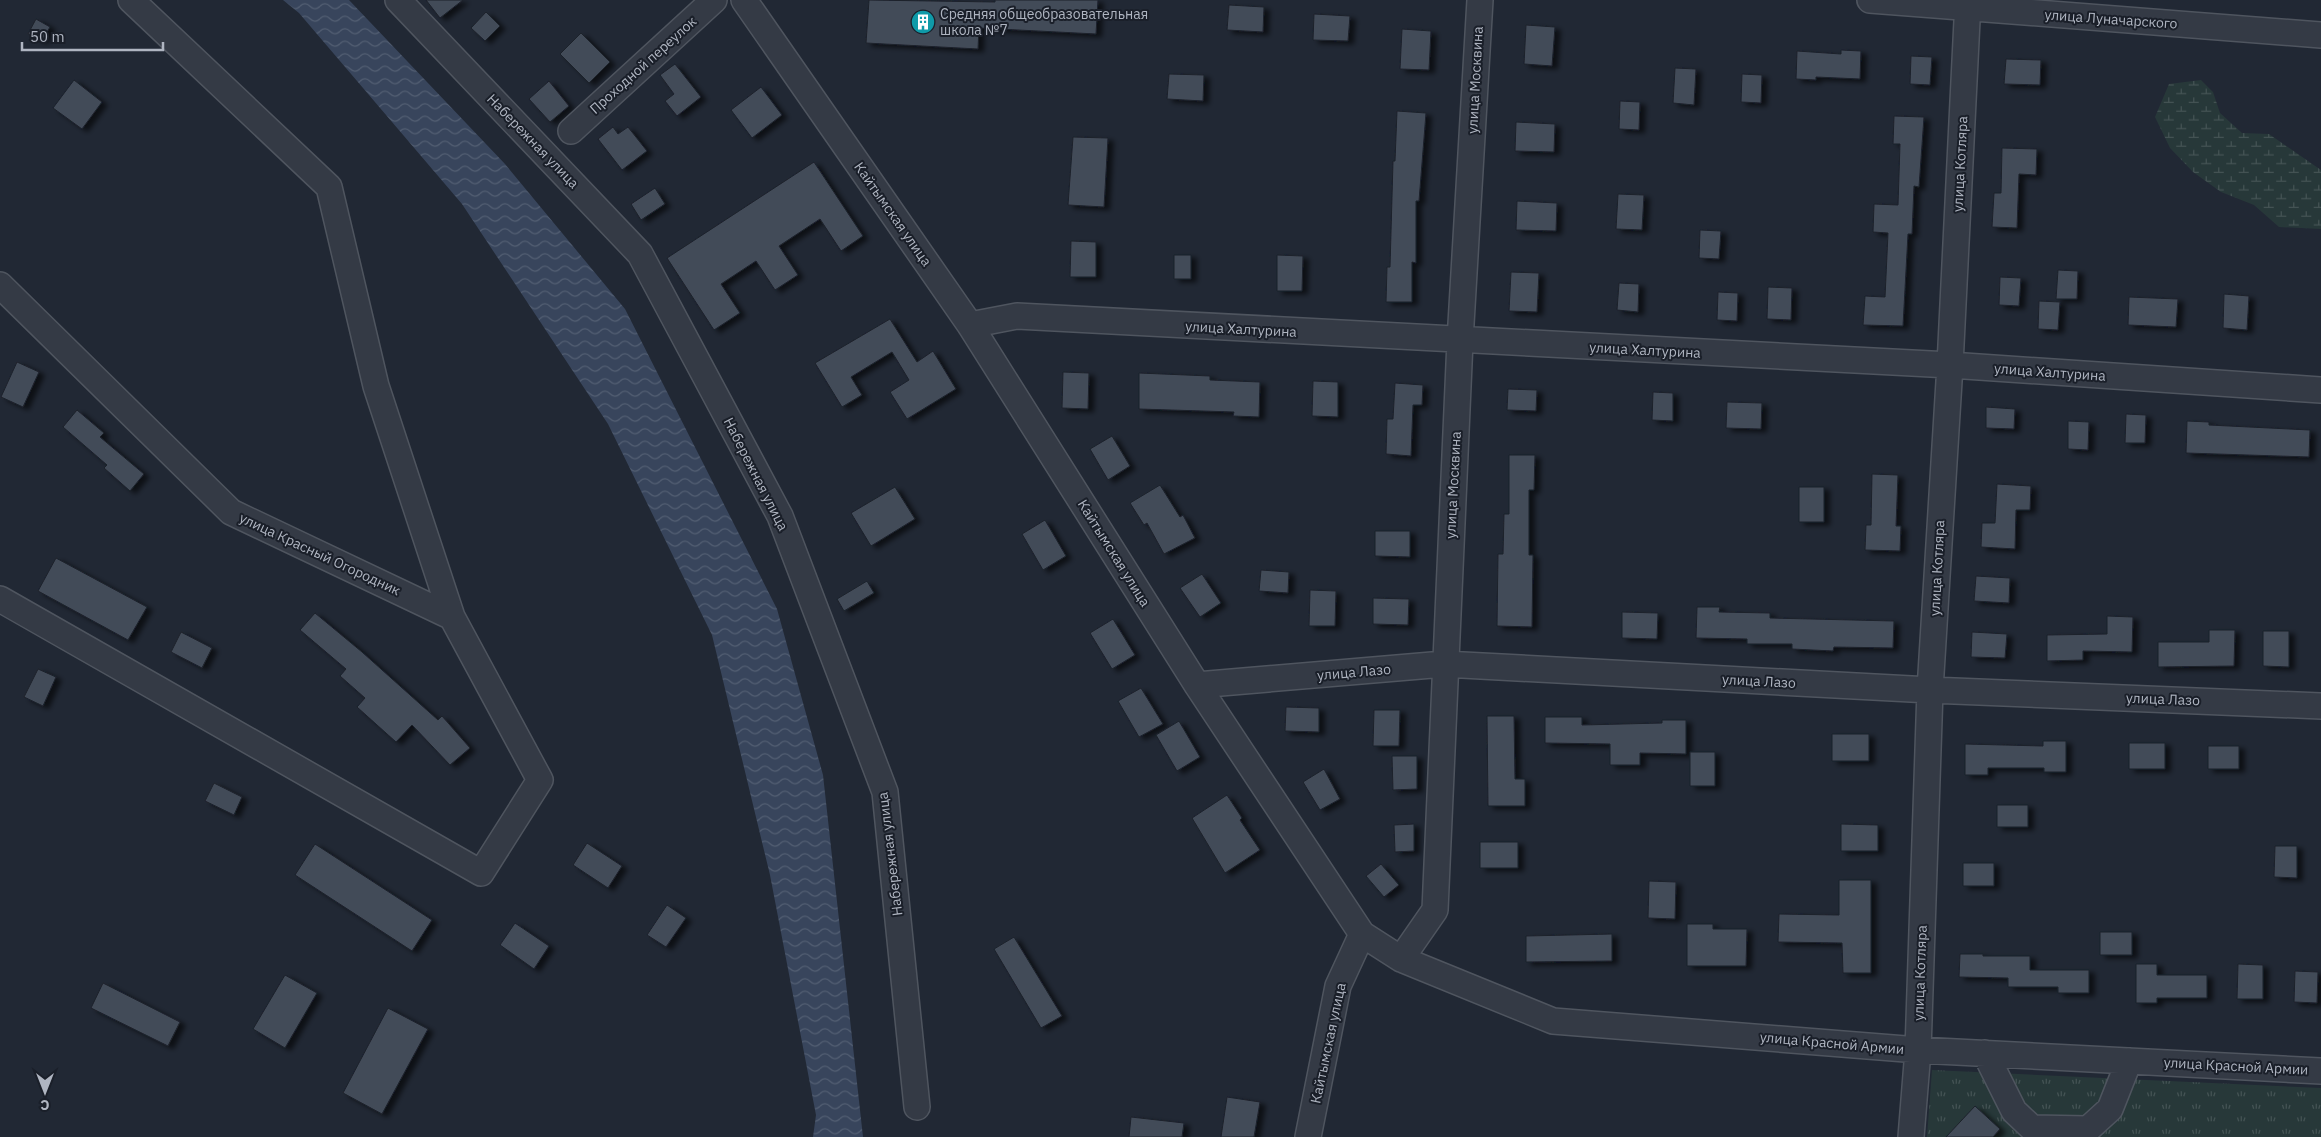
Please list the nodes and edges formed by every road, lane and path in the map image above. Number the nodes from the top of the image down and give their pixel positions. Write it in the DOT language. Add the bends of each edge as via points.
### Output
graph roads {
  1 [pos="131,0"];
  2 [pos="398,0"];
  3 [pos="714,0"];
  4 [pos="744,0"];
  5 [pos="1480,0"];
  6 [pos="1870,0"];
  7 [pos="1968,4"];
  8 [pos="2321,35"];
  9 [pos="571,131"];
  10 [pos="0,285"];
  11 [pos="970,325"];
  12 [pos="1460,340"];
  13 [pos="1950,365"];
  14 [pos="2321,390"];
  15 [pos="0,598"];
  16 [pos="452,616"];
  17 [pos="1444,664"];
  18 [pos="1197,684"];
  19 [pos="1930,690"];
  20 [pos="2321,706"];
  21 [pos="1362,934"];
  22 [pos="1401,959"];
  23 [pos="1918,1050"];
  24 [pos="1985,1053"];
  25 [pos="2130,1061"];
  26 [pos="2321,1071"];
  27 [pos="917,1107"];
  28 [pos="1308,1137"];
  29 [pos="1911,1137"];
  1 -- 16 [label="street" via="329,187 376,386"];
  2 -- 27 [label="street, Набережная улица" via="640,254 780,516 885,792"];
  3 -- 9 [label="street, Проходной переулок"];
  4 -- 11 [label="street, Кайтымская улица"];
  5 -- 12 [label="street, улица Москвина"];
  6 -- 7 [label="street, улица Луначарского"];
  7 -- 8 [label="street, улица Луначарского"];
  7 -- 13 [label="street, улица Котляра"];
  10 -- 16 [label="street, улица Красный Огородник" via="230,512"];
  11 -- 12 [label="street, улица Халтурина" via="1017,316"];
  11 -- 18 [label="street, Кайтымская улица"];
  12 -- 13 [label="street, улица Халтурина"];
  12 -- 17 [label="street, улица Москвина"];
  13 -- 14 [label="street, улица Халтурина"];
  13 -- 19 [label="street, улица Котляра"];
  15 -- 16 [label="street" via="480,874 540,780"];
  17 -- 18 [label="street, улица Лазо"];
  17 -- 19 [label="street, улица Лазо"];
  17 -- 22 [label="street, улица Москвина" via="1435,910"];
  18 -- 21 [label="street, Кайтымская улица"];
  19 -- 20 [label="street, улица Лазо"];
  19 -- 23 [label="street, улица Котляра"];
  21 -- 22 [label="street, улица Красной Армии"];
  21 -- 28 [label="street, Кайтымская улица" via="1338,986"];
  22 -- 23 [label="street, улица Красной Армии" via="1553,1021"];
  23 -- 24 [label="street, улица Красной Армии"];
  23 -- 29 [label="street, улица Котляра"];
  24 -- 25 [label="street, улица Красной Армии"];
  24 -- 25 [label="street" via="2014,1111 2032,1128 2088,1129 2110,1109"];
  25 -- 26 [label="street, улица Красной Армии"];
}
